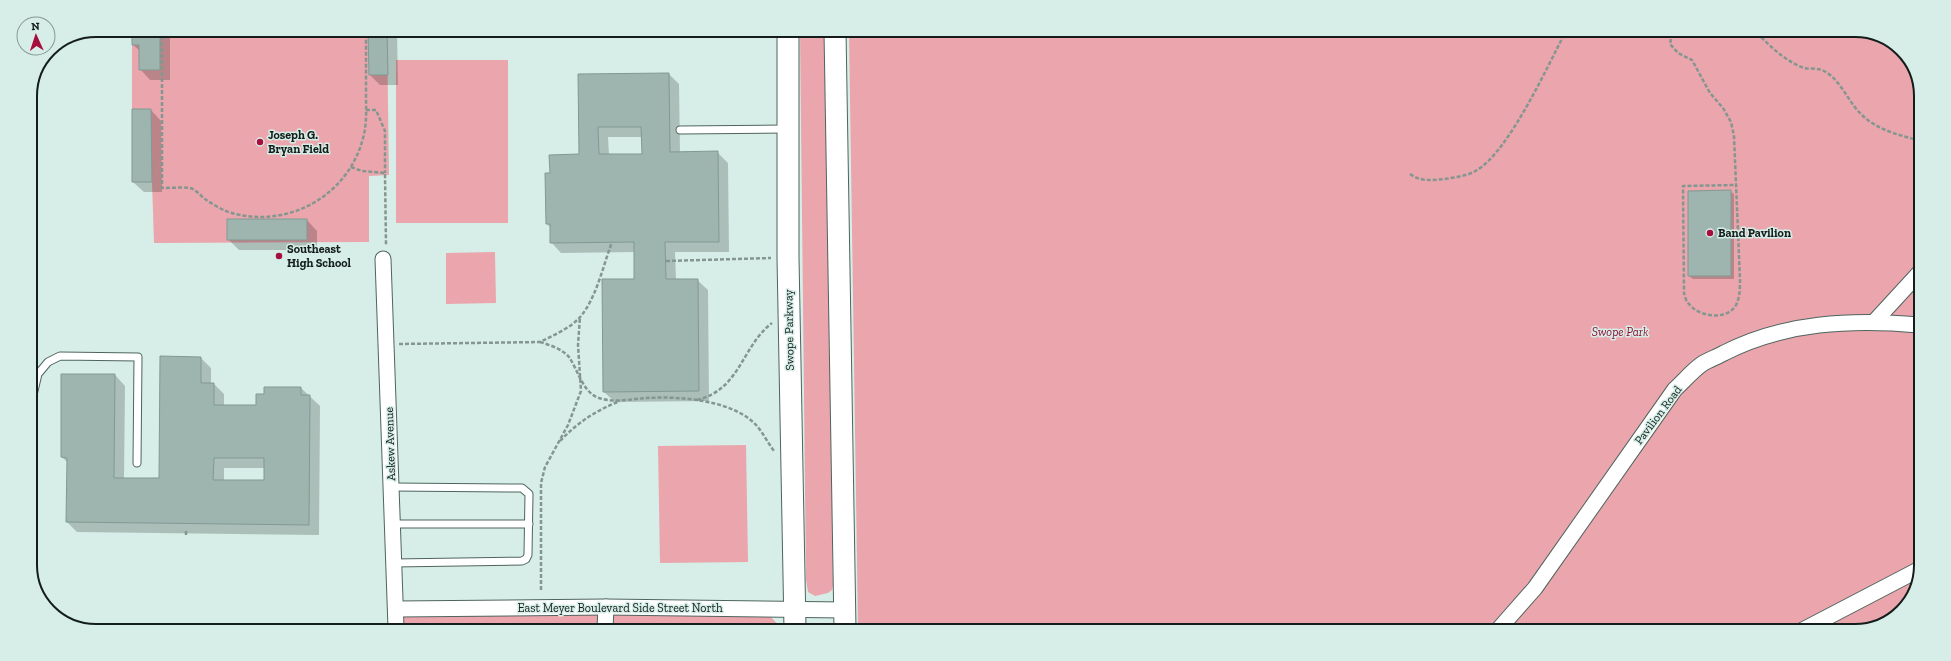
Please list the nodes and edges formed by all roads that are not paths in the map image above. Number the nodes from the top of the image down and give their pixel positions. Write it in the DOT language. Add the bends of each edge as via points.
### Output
graph roads {
  1 [pos="788,37"];
  2 [pos="835,37"];
  3 [pos="789,129"];
  4 [pos="680,130"];
  5 [pos="385,254"];
  6 [pos="1914,279"];
  7 [pos="1875,321"];
  8 [pos="1914,325"];
  9 [pos="37,378"];
  10 [pos="137,463"];
  11 [pos="392,488"];
  12 [pos="393,524"];
  13 [pos="529,524"];
  14 [pos="394,563"];
  15 [pos="1913,573"];
  16 [pos="606,607"];
  17 [pos="396,609"];
  18 [pos="794,619"];
  19 [pos="845,620"];
  20 [pos="396,624"];
  21 [pos="605,624"];
  22 [pos="1503,624"];
  23 [pos="1814,624"];
  1 -- 3 [label="main road, Swope Parkway"];
  2 -- 19 [label="main road"];
  3 -- 4 [label="lane"];
  3 -- 18 [label="main road, Swope Parkway" via="788,258"];
  5 -- 11 [label="street, Askew Avenue"];
  6 -- 7 [label="street"];
  7 -- 8 [label="street, Pavilion Road"];
  7 -- 22 [label="street, Pavilion Road" via="1823,324 1775,333 1738,346 1702,364 1675,389 1535,588"];
  9 -- 10 [label="lane" via="48,362 60,356 138,357"];
  11 -- 12 [label="street, Askew Avenue"];
  11 -- 13 [label="lane" via="522,488 529,494"];
  12 -- 13 [label="lane"];
  12 -- 14 [label="street, Askew Avenue"];
  13 -- 14 [label="lane" via="528,555 522,561"];
  14 -- 17 [label="street, Askew Avenue"];
  15 -- 23 [label="street"];
  16 -- 17 [label="street, East Meyer Boulevard Side Street North"];
  16 -- 18 [label="street, East Meyer Boulevard Side Street North"];
  16 -- 21 [label="street"];
  17 -- 20 [label="street, Askew Avenue"];
  18 -- 19 [label="street, East Meyer Boulevard Side Street North"];
}
